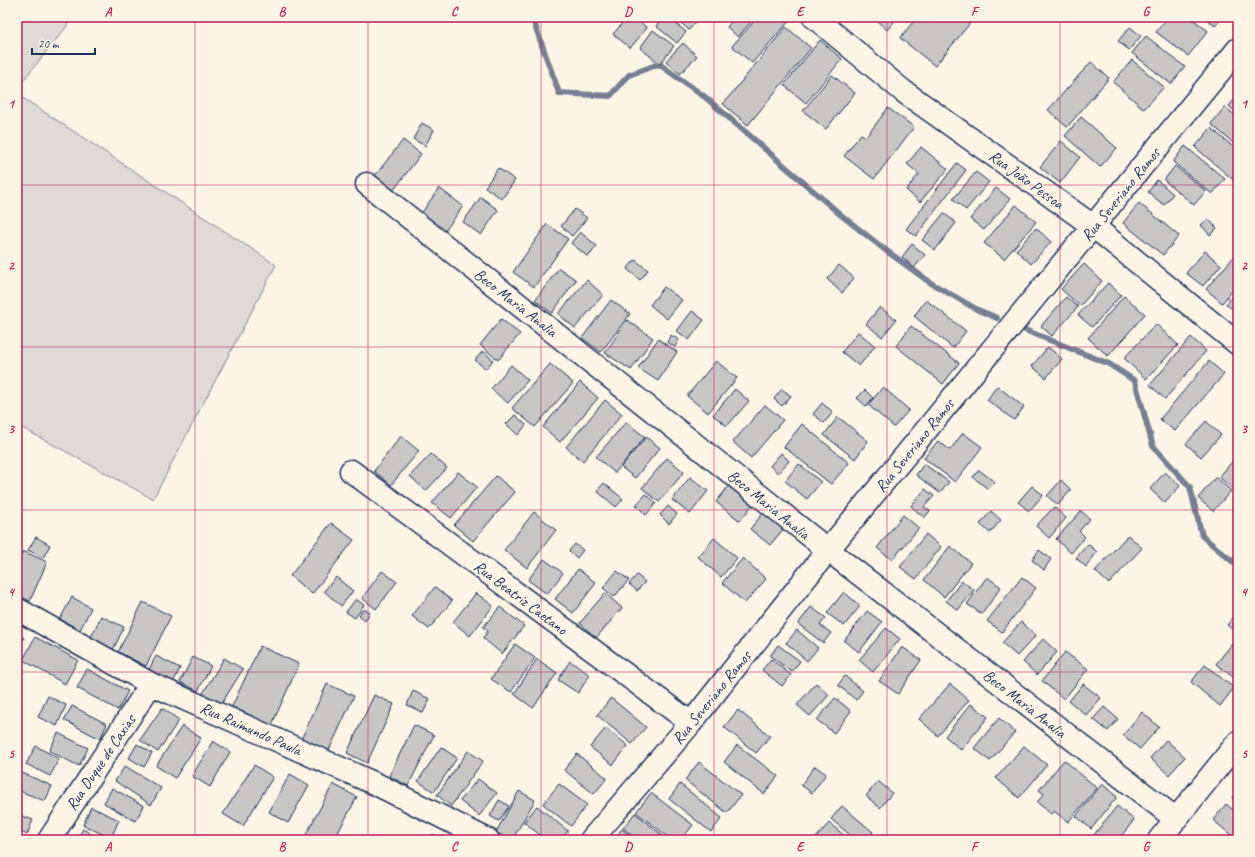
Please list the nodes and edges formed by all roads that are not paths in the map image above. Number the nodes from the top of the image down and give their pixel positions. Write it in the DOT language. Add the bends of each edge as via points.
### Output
graph roads {
  1 [pos="814,17"];
  2 [pos="1238,49"];
  3 [pos="367,184"];
  4 [pos="1093,226"];
  5 [pos="1238,344"];
  6 [pos="351,471"];
  7 [pos="828,550"];
  8 [pos="17,609"];
  9 [pos="151,684"];
  10 [pos="691,723"];
  11 [pos="1238,742"];
  12 [pos="1176,819"];
  13 [pos="49,840"];
  14 [pos="488,840"];
  15 [pos="591,840"];
  16 [pos="1159,840"];
  1 -- 4 [label="street, Rua João Pessoa" via="903,91"];
  2 -- 4 [label="street, Rua Severiano Ramos"];
  3 -- 7 [label="street, Beco Maria Analia"];
  4 -- 5 [label="street, Rua João Pessoa"];
  4 -- 7 [label="street, Rua Severiano Ramos"];
  6 -- 10 [label="street, Rua Beatriz Caetano"];
  7 -- 10 [label="street, Rua Severiano Ramos"];
  7 -- 12 [label="street, Beco Maria Analia"];
  8 -- 9 [label="street, Rua Raimundo Paula"];
  9 -- 13 [label="street, Rua Duque de Caxias"];
  9 -- 14 [label="street, Rua Raimundo Paula" via="378,785"];
  10 -- 15 [label="street, Rua Severiano Ramos"];
  11 -- 12 [label="street"];
  12 -- 16 [label="street"];
}
